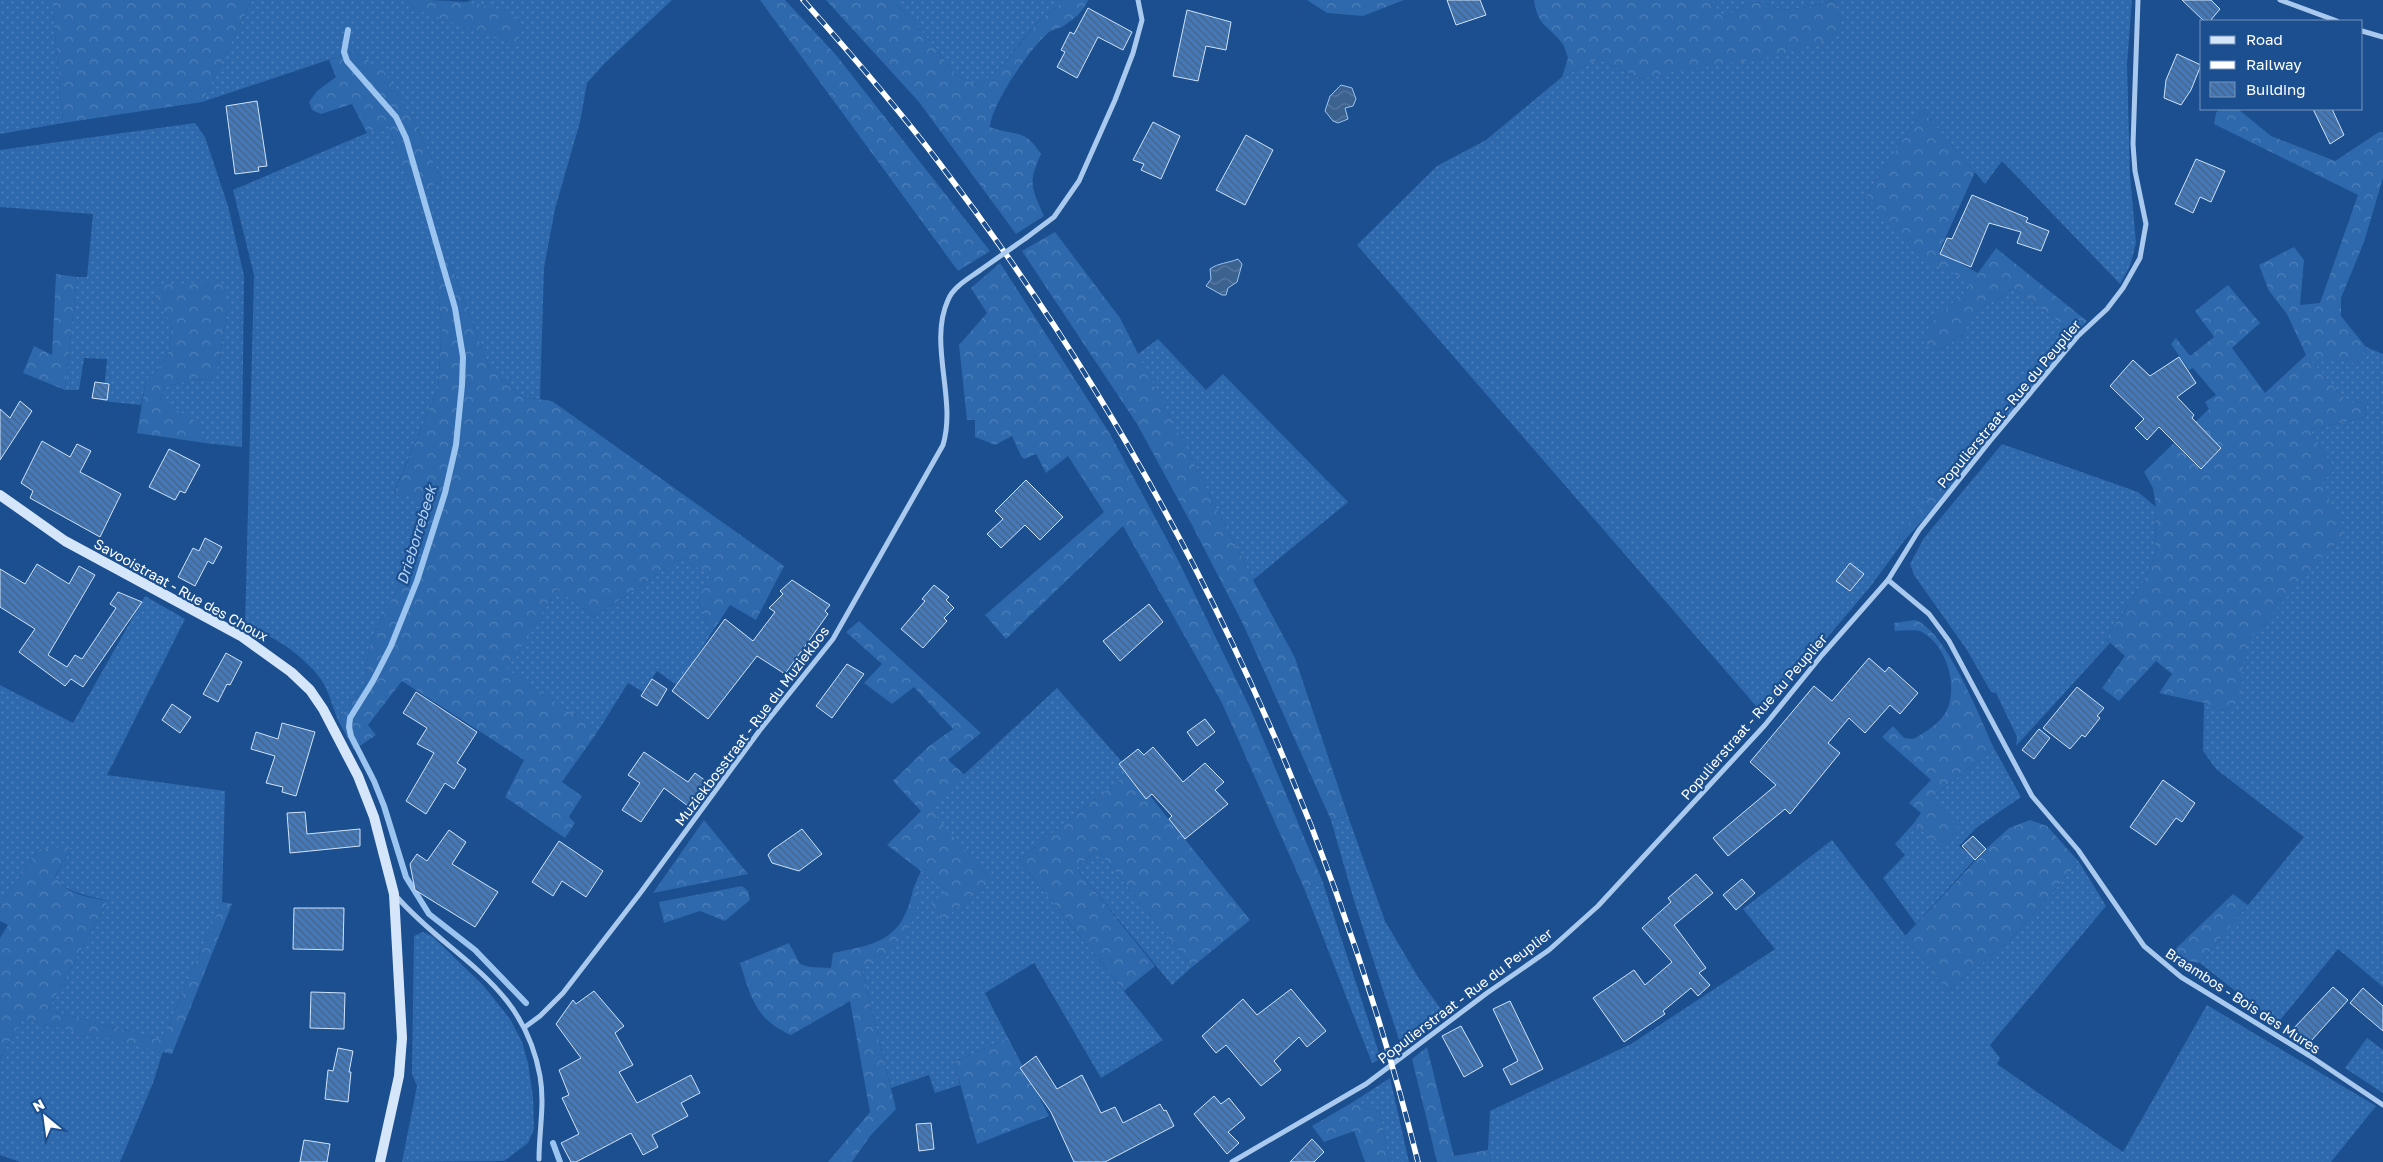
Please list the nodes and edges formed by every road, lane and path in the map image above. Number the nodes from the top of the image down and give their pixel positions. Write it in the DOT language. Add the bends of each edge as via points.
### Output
graph roads {
  1 [pos="1138,0"];
  2 [pos="2138,0"];
  3 [pos="2280,0"];
  4 [pos="2334,20"];
  5 [pos="2363,31"];
  6 [pos="2383,37"];
  7 [pos="0,495"];
  8 [pos="1888,580"];
  9 [pos="394,894"];
  10 [pos="525,1027"];
  11 [pos="2383,1105"];
  12 [pos="540,1161"];
  13 [pos="380,1162"];
  14 [pos="531,1162"];
  15 [pos="1232,1162"];
  1 -- 10 [label="street, Muziekbosstraat - Rue du Muziekbos, bridge" via="1142,20 1127,70 1079,181 1054,217 958,286 948,299 942,335 948,409 948,429 943,446 833,639 760,730 563,993"];
  2 -- 8 [label="street, Populierstraat - Rue du Peuplier" via="2133,144 2146,224 2140,258 2107,309 2078,336 1936,507"];
  3 -- 4 [label="street"];
  5 -- 6 [label="street"];
  7 -- 9 [label="main road, Savooistraat - Rue des Choux" via="66,541 241,636 310,690 358,776 374,817"];
  8 -- 11 [label="street, Braambos - Bois des Mures" via="1929,614 1949,641 2032,796 2078,850 2138,940 2181,978 2310,1056"];
  8 -- 15 [label="street, Populierstraat - Rue du Peuplier" via="1766,725 1630,874 1549,950 1366,1084"];
  9 -- 10 [label="street, Savooistraat - Rue des Choux" via="420,922 455,948 496,987"];
  9 -- 13 [label="main road, Savooistraat - Rue des Choux" via="402,1038 399,1076"];
  10 -- 12 [label="street, Savooistraat - Rue des Choux" via="540,1077"];
  12 -- 14 [label="street, Savooistraat - Rue des Choux"];
}
